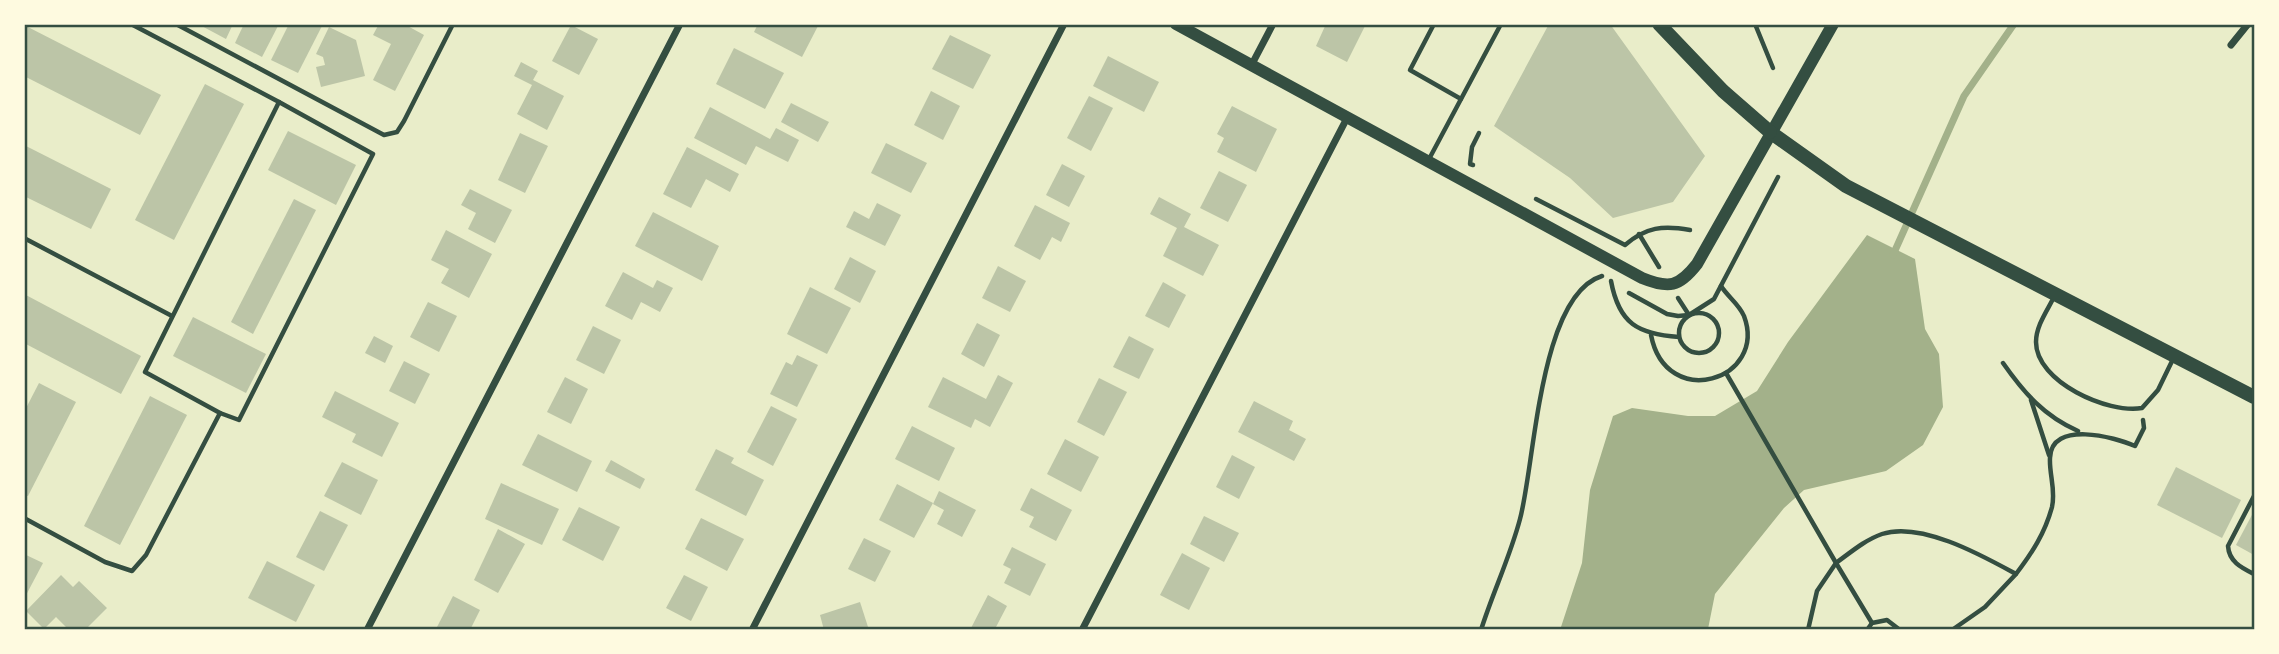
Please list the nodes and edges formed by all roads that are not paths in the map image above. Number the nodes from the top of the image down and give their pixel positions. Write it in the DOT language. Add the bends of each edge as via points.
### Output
graph roads {
  1 [pos="131,24"];
  2 [pos="176,24"];
  3 [pos="453,24"];
  4 [pos="680,24"];
  5 [pos="1064,24"];
  6 [pos="1177,24"];
  7 [pos="1273,24"];
  8 [pos="1434,24"];
  9 [pos="1501,24"];
  10 [pos="1659,24"];
  11 [pos="1833,24"];
  12 [pos="2248,24"];
  13 [pos="2231,45"];
  14 [pos="1251,65"];
  15 [pos="1461,99"];
  16 [pos="279,102"];
  17 [pos="1347,118"];
  18 [pos="1770,132"];
  19 [pos="1428,162"];
  20 [pos="24,238"];
  21 [pos="2054,296"];
  22 [pos="172,316"];
  23 [pos="2174,356"];
  24 [pos="2255,397"];
  25 [pos="220,413"];
  26 [pos="2255,496"];
  27 [pos="24,518"];
  28 [pos="2255,574"];
  29 [pos="367,629"];
  30 [pos="752,629"];
  31 [pos="1082,629"];
  1 -- 16 [label="lane"];
  2 -- 3 [label="lane" via="384,135 397,132 404,121"];
  4 -- 29 [label="street"];
  5 -- 30 [label="street"];
  6 -- 14 [label="street"];
  7 -- 14 [label="street"];
  8 -- 15 [label="lane" via="1410,70"];
  9 -- 15 [label="lane"];
  10 -- 18 [label="main road"];
  11 -- 18 [label="street"];
  12 -- 13 [label="street"];
  14 -- 17 [label="street"];
  15 -- 19 [label="lane"];
  16 -- 22 [label="lane"];
  16 -- 25 [label="lane" via="373,154 239,420"];
  17 -- 19 [label="street"];
  17 -- 31 [label="street"];
  18 -- 19 [label="street" via="1697,264 1686,278 1670,285 1642,278"];
  18 -- 21 [label="main road" via="1846,186"];
  20 -- 22 [label="lane"];
  21 -- 23 [label="main road"];
  21 -- 23 [label="lane" via="2037,331 2037,352 2065,384 2088,399 2112,407 2142,408 2158,390"];
  22 -- 25 [label="lane" via="145,372"];
  23 -- 24 [label="main road"];
  25 -- 27 [label="lane" via="146,555 132,571"];
  26 -- 28 [label="lane" via="2228,546 2235,563"];
}
